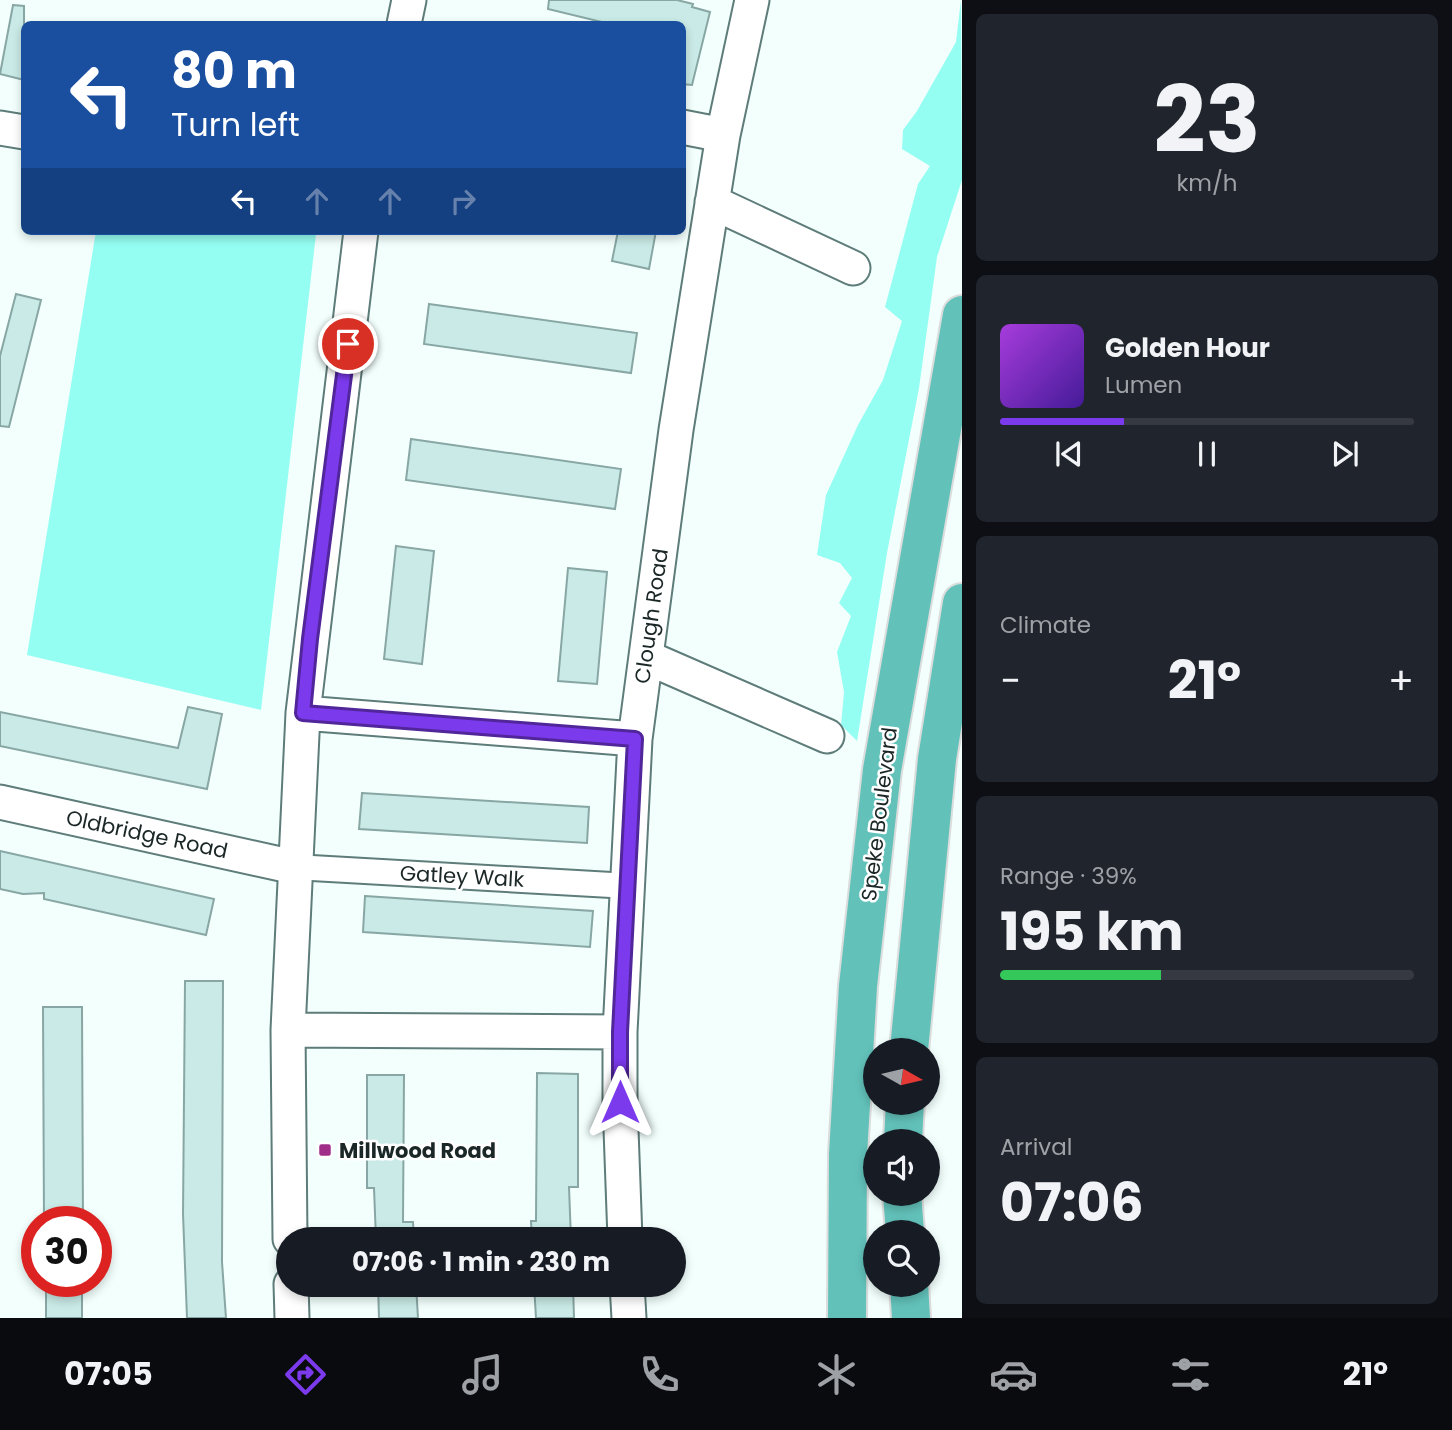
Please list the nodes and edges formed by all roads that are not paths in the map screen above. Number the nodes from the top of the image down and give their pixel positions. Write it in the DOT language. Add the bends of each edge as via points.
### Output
graph roads {
  1 [pos="409,0"];
  2 [pos="752,0"];
  3 [pos="405,21"];
  4 [pos="0,128"];
  5 [pos="686,128"];
  6 [pos="21,132"];
  7 [pos="723,135"];
  8 [pos="712,202"];
  9 [pos="361,235"];
  10 [pos="853,268"];
  11 [pos="962,315"];
  12 [pos="962,603"];
  13 [pos="646,657"];
  14 [pos="303,713"];
  15 [pos="827,736"];
  16 [pos="635,739"];
  17 [pos="0,802"];
  18 [pos="294,867"];
  19 [pos="629,886"];
  20 [pos="288,1030"];
  21 [pos="620,1032"];
  22 [pos="910,1038"];
  23 [pos="290,1227"];
  24 [pos="625,1227"];
  25 [pos="291,1297"];
  26 [pos="628,1297"];
  27 [pos="901,1297"];
  28 [pos="910,1297"];
  29 [pos="292,1318"];
  30 [pos="629,1318"];
  31 [pos="847,1318"];
  32 [pos="901,1318"];
  33 [pos="911,1318"];
  1 -- 3 [label="street"];
  2 -- 7 [label="street, Clough Road"];
  4 -- 6 [label="street"];
  5 -- 7 [label="street"];
  7 -- 8 [label="street, Clough Road"];
  8 -- 10 [label="street"];
  8 -- 13 [label="street, Clough Road"];
  9 -- 14 [label="street"];
  11 -- 31 [label="highway, Speke Boulevard" via="882,771 858,986 848,1154"];
  12 -- 22 [label="highway" via="937,759"];
  13 -- 15 [label="street"];
  13 -- 16 [label="street, Clough Road"];
  14 -- 16 [label="street"];
  14 -- 18 [label="street"];
  16 -- 19 [label="street, Clough Road"];
  17 -- 18 [label="street, Oldbridge Road"];
  18 -- 19 [label="street, Gatley Walk"];
  18 -- 20 [label="street"];
  19 -- 21 [label="street, Clough Road"];
  20 -- 21 [label="street"];
  20 -- 23 [label="street"];
  21 -- 24 [label="street, Clough Road"];
  25 -- 29 [label="street"];
  26 -- 30 [label="street"];
  27 -- 32 [label="highway"];
  28 -- 33 [label="highway"];
}
